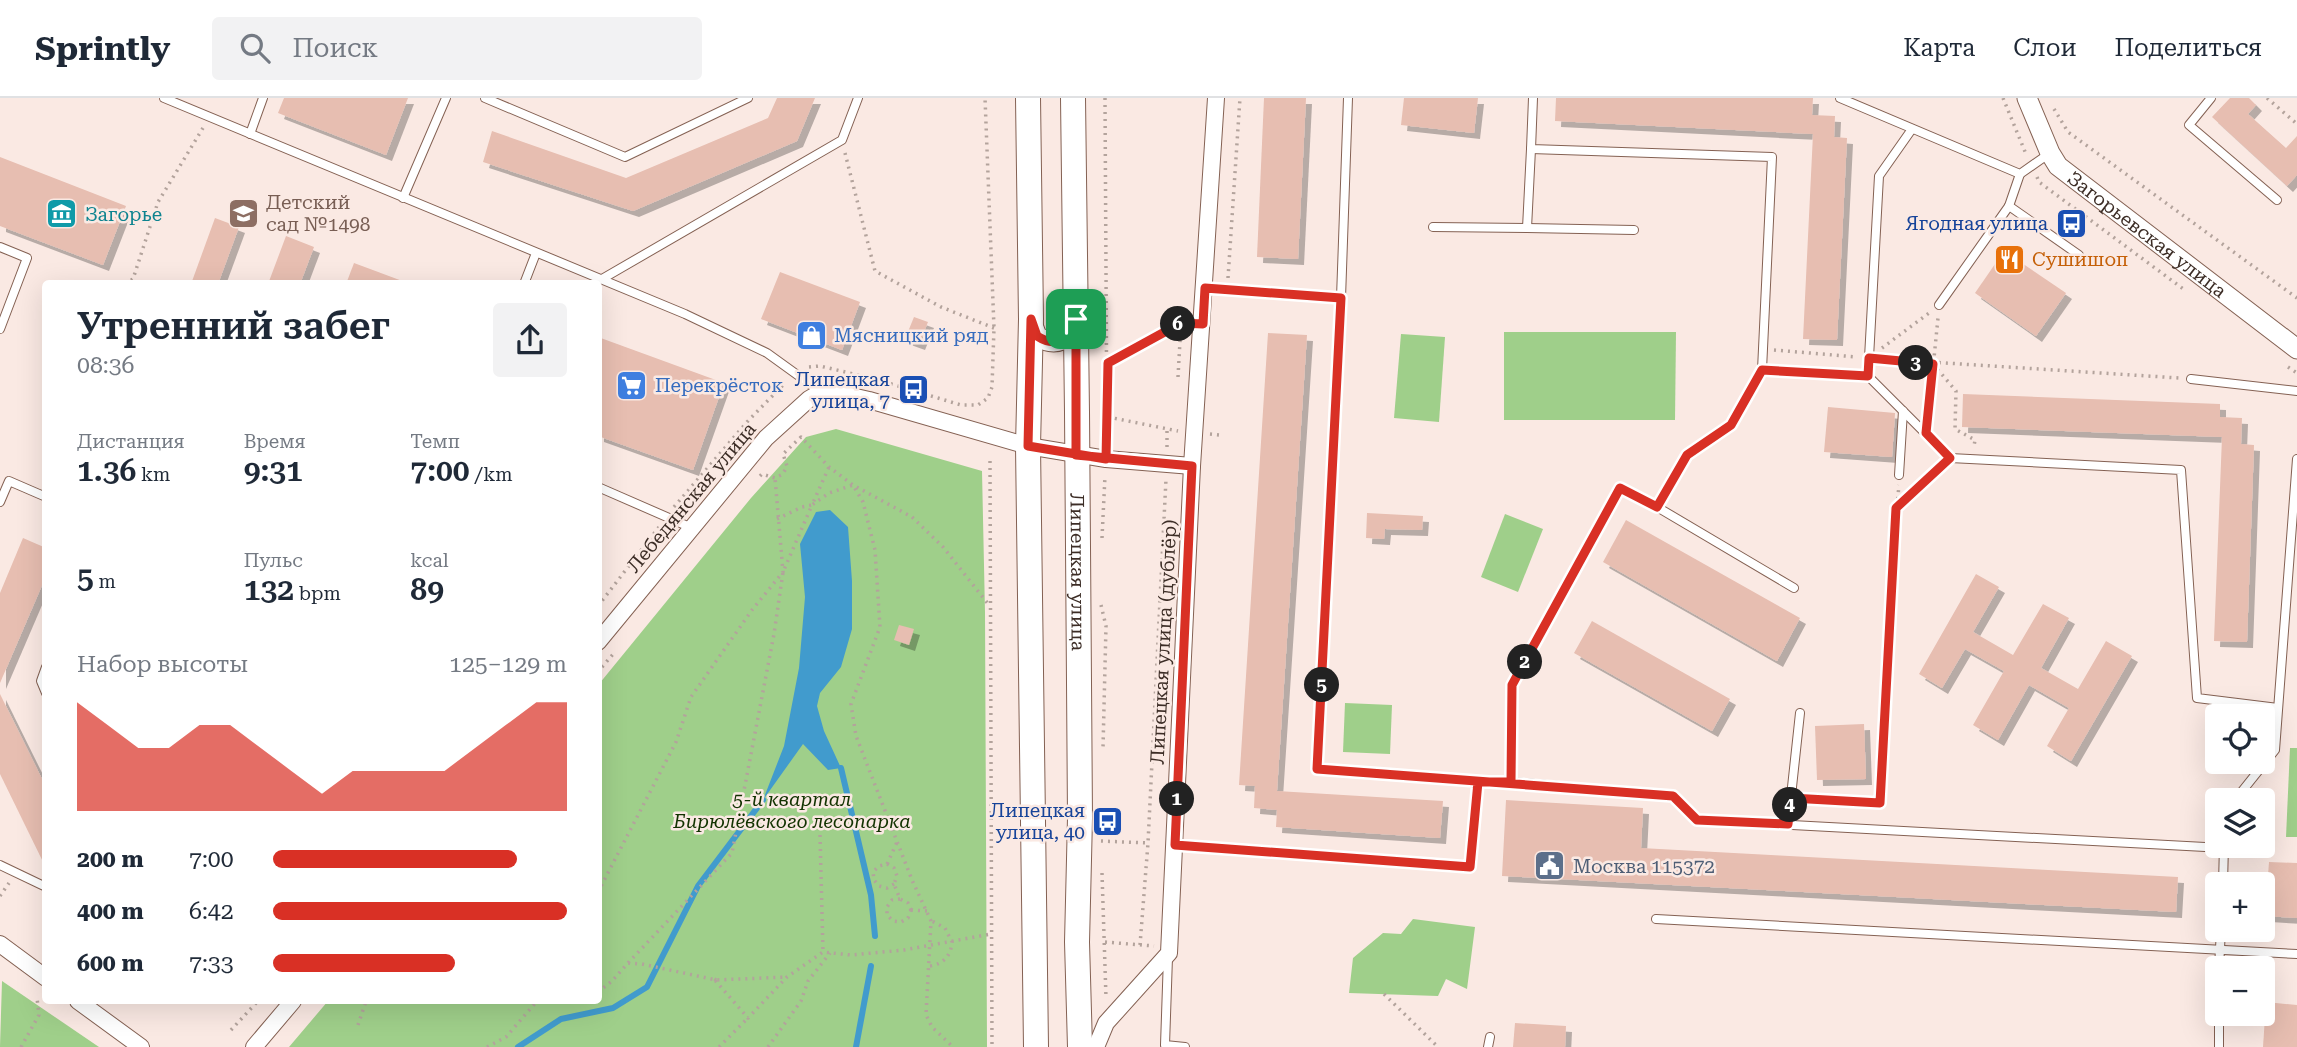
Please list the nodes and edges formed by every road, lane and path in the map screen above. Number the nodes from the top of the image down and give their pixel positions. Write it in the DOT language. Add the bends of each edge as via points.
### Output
graph roads {
  1 [pos="164,98"];
  2 [pos="263,98"];
  3 [pos="446,98"];
  4 [pos="485,98"];
  5 [pos="748,98"];
  6 [pos="858,98"];
  7 [pos="985,98"];
  8 [pos="1028,98"];
  9 [pos="1073,98"];
  10 [pos="1105,98"];
  11 [pos="1216,98"];
  12 [pos="1240,98"];
  13 [pos="1348,98"];
  14 [pos="1533,98"];
  15 [pos="1840,98"];
  16 [pos="2003,98"];
  17 [pos="2027,98"];
  18 [pos="2048,98"];
  19 [pos="2211,98"];
  20 [pos="2267,98"];
  21 [pos="2006,105"];
  22 [pos="209,117"];
  23 [pos="2297,124"];
  24 [pos="1912,129"];
  25 [pos="250,134"];
  26 [pos="842,140"];
  27 [pos="1531,149"];
  28 [pos="2050,153"];
  29 [pos="2020,174"];
  30 [pos="403,198"];
  31 [pos="2277,200"];
  32 [pos="2010,206"];
  33 [pos="1433,228"];
  34 [pos="1527,228"];
  35 [pos="1634,230"];
  36 [pos="0,247"];
  37 [pos="536,253"];
  38 [pos="2078,255"];
  39 [pos="134,273"];
  40 [pos="602,279"];
  41 [pos="131,280"];
  42 [pos="133,280"];
  43 [pos="526,280"];
  44 [pos="1205,288"];
  45 [pos="1227,290"];
  46 [pos="1341,298"];
  47 [pos="2297,298"];
  48 [pos="1939,305"];
  49 [pos="1031,319"];
  50 [pos="1076,319"];
  51 [pos="1203,324"];
  52 [pos="993,328"];
  53 [pos="0,329"];
  54 [pos="1763,349"];
  55 [pos="2297,349"];
  56 [pos="1869,358"];
  57 [pos="1108,363"];
  58 [pos="1933,364"];
  59 [pos="1762,370"];
  60 [pos="1868,376"];
  61 [pos="2191,379"];
  62 [pos="821,391"];
  63 [pos="2297,391"];
  64 [pos="988,398"];
  65 [pos="1903,411"];
  66 [pos="1108,417"];
  67 [pos="1167,429"];
  68 [pos="1195,433"];
  69 [pos="1926,433"];
  70 [pos="1220,435"];
  71 [pos="1028,446"];
  72 [pos="1076,455"];
  73 [pos="1950,458"];
  74 [pos="1106,459"];
  75 [pos="1974,459"];
  76 [pos="2297,459"];
  77 [pos="990,461"];
  78 [pos="1167,464"];
  79 [pos="1192,466"];
  80 [pos="829,467"];
  81 [pos="762,474"];
  82 [pos="1899,475"];
  83 [pos="775,478"];
  84 [pos="4,479"];
  85 [pos="853,485"];
  86 [pos="602,489"];
  87 [pos="42,495"];
  88 [pos="0,502"];
  89 [pos="812,505"];
  90 [pos="2295,505"];
  91 [pos="1657,507"];
  92 [pos="1896,508"];
  93 [pos="777,519"];
  94 [pos="692,528"];
  95 [pos="1102,538"];
  96 [pos="783,572"];
  97 [pos="1794,588"];
  98 [pos="1101,602"];
  99 [pos="990,606"];
  100 [pos="602,637"];
  101 [pos="2278,708"];
  102 [pos="1800,713"];
  103 [pos="1103,760"];
  104 [pos="1478,782"];
  105 [pos="1511,782"];
  106 [pos="2245,788"];
  107 [pos="1791,798"];
  108 [pos="1788,824"];
  109 [pos="820,835"];
  110 [pos="897,842"];
  111 [pos="1148,843"];
  112 [pos="1175,845"];
  113 [pos="2205,846"];
  114 [pos="1102,853"];
  115 [pos="887,864"];
  116 [pos="0,865"];
  117 [pos="1102,866"];
  118 [pos="894,884"];
  119 [pos="42,885"];
  120 [pos="602,885"];
  121 [pos="900,898"];
  122 [pos="911,910"];
  123 [pos="928,911"];
  124 [pos="1656,919"];
  125 [pos="931,921"];
  126 [pos="991,934"];
  127 [pos="952,942"];
  128 [pos="2220,942"];
  129 [pos="1105,943"];
  130 [pos="0,944"];
  131 [pos="931,945"];
  132 [pos="1140,945"];
  133 [pos="2220,949"];
  134 [pos="823,952"];
  135 [pos="831,953"];
  136 [pos="1169,953"];
  137 [pos="2297,954"];
  138 [pos="2220,956"];
  139 [pos="628,963"];
  140 [pos="930,966"];
  141 [pos="42,975"];
  142 [pos="787,977"];
  143 [pos="715,979"];
  144 [pos="602,989"];
  145 [pos="1384,994"];
  146 [pos="37,998"];
  147 [pos="82,1004"];
  148 [pos="255,1004"];
  149 [pos="290,1004"];
  150 [pos="365,1004"];
  151 [pos="534,1004"];
  152 [pos="748,1018"];
  153 [pos="358,1025"];
  154 [pos="2219,1026"];
  155 [pos="231,1030"];
  156 [pos="1490,1037"];
  157 [pos="22,1047"];
  158 [pos="141,1047"];
  159 [pos="254,1047"];
  160 [pos="487,1047"];
  161 [pos="719,1047"];
  162 [pos="768,1047"];
  163 [pos="953,1047"];
  164 [pos="992,1047"];
  165 [pos="1036,1047"];
  166 [pos="1080,1047"];
  167 [pos="1096,1047"];
  168 [pos="1185,1047"];
  169 [pos="1438,1047"];
  170 [pos="1488,1047"];
  171 [pos="2219,1047"];
  1 -- 22 [label="lane"];
  2 -- 25 [label="lane"];
  3 -- 30 [label="lane"];
  4 -- 5 [label="lane" via="625,157"];
  6 -- 26 [label="lane"];
  7 -- 52 [label="path"];
  8 -- 49 [label="main road"];
  9 -- 50 [label="main road, Липецкая улица"];
  10 -- 57 [label="path"];
  11 -- 44 [label="street, Липецкая улица (дублёр)"];
  12 -- 45 [label="path"];
  13 -- 46 [label="lane"];
  14 -- 27 [label="lane"];
  15 -- 24 [label="lane"];
  16 -- 21 [label="path"];
  17 -- 28 [label="street, Загорьевская улица"];
  18 -- 47 [label="path" via="2068,132"];
  19 -- 31 [label="lane" via="2189,125"];
  20 -- 23 [label="path"];
  22 -- 25 [label="lane"];
  22 -- 39 [label="path" via="158,202"];
  24 -- 29 [label="lane"];
  24 -- 56 [label="lane" via="1878,176"];
  25 -- 30 [label="lane"];
  26 -- 40 [label="lane"];
  26 -- 52 [label="path" via="875,271 941,307"];
  27 -- 34 [label="lane"];
  27 -- 54 [label="lane" via="1772,157"];
  28 -- 29 [label="lane"];
  28 -- 55 [label="street, Загорьевская улица" via="2058,166"];
  29 -- 32 [label="lane"];
  30 -- 37 [label="lane"];
  32 -- 38 [label="lane"];
  32 -- 48 [label="lane"];
  33 -- 34 [label="lane"];
  34 -- 35 [label="lane"];
  36 -- 53 [label="lane" via="27,258"];
  37 -- 40 [label="lane"];
  37 -- 43 [label="lane"];
  39 -- 41 [label="path"];
  39 -- 42 [label="path"];
  40 -- 62 [label="lane" via="767,353"];
  44 -- 45 [label="lane"];
  44 -- 51 [label="street, Липецкая улица (дублёр)"];
  45 -- 46 [label="lane"];
  46 -- 104 [label="lane" via="1317,769"];
  48 -- 56 [label="path"];
  48 -- 58 [label="path"];
  49 -- 50 [label="street" via="1037,336 1051,343 1070,334"];
  49 -- 71 [label="main road"];
  50 -- 72 [label="main road, Липецкая улица"];
  51 -- 57 [label="path" via="1181,323"];
  51 -- 68 [label="street, Липецкая улица (дублёр)"];
  52 -- 64 [label="path"];
  54 -- 56 [label="path"];
  54 -- 59 [label="lane"];
  56 -- 58 [label="path"];
  56 -- 60 [label="lane"];
  57 -- 66 [label="path"];
  58 -- 61 [label="path"];
  58 -- 69 [label="path"];
  58 -- 75 [label="path" via="1956,391 1955,429 1975,440"];
  59 -- 60 [label="lane"];
  59 -- 91 [label="path" via="1731,425 1687,455"];
  60 -- 65 [label="lane"];
  61 -- 63 [label="lane"];
  62 -- 71 [label="street" via="869,400"];
  62 -- 94 [label="street, Лебедянская улица" via="766,438"];
  65 -- 69 [label="lane"];
  65 -- 82 [label="lane"];
  66 -- 67 [label="path"];
  66 -- 74 [label="path"];
  67 -- 68 [label="path"];
  67 -- 78 [label="path"];
  68 -- 70 [label="path"];
  68 -- 79 [label="street, Липецкая улица (дублёр)"];
  69 -- 73 [label="lane"];
  71 -- 72 [label="street"];
  71 -- 165 [label="main road"];
  72 -- 74 [label="street"];
  72 -- 166 [label="main road, Липецкая улица"];
  73 -- 75 [label="lane"];
  73 -- 92 [label="path"];
  74 -- 78 [label="street"];
  74 -- 95 [label="path"];
  75 -- 101 [label="lane" via="2180,470 2197,698"];
  76 -- 90 [label="lane"];
  77 -- 99 [label="path"];
  78 -- 79 [label="street"];
  78 -- 111 [label="path"];
  79 -- 112 [label="street, Липецкая улица (дублёр)"];
  80 -- 83 [label="path" via="800,437 783,454 787,466"];
  80 -- 85 [label="path"];
  80 -- 89 [label="path"];
  81 -- 83 [label="path"];
  82 -- 92 [label="path"];
  83 -- 93 [label="path"];
  84 -- 87 [label="lane"];
  84 -- 88 [label="lane"];
  85 -- 89 [label="path"];
  85 -- 99 [label="path" via="912,517 943,547"];
  85 -- 110 [label="path" via="863,502 876,550 880,627 851,704 856,736"];
  86 -- 94 [label="lane"];
  89 -- 93 [label="path"];
  89 -- 96 [label="path"];
  90 -- 101 [label="lane"];
  91 -- 97 [label="lane"];
  91 -- 105 [label="lane" via="1620,488 1512,685"];
  92 -- 107 [label="path" via="1880,803"];
  93 -- 96 [label="path"];
  94 -- 100 [label="street, Лебедянская улица"];
  96 -- 120 [label="path" via="691,697 658,780"];
  96 -- 139 [label="path" via="732,853"];
  98 -- 103 [label="path" via="1106,626"];
  99 -- 126 [label="path"];
  101 -- 106 [label="lane" via="2275,750"];
  102 -- 107 [label="lane"];
  104 -- 105 [label="lane"];
  104 -- 112 [label="lane" via="1470,867"];
  105 -- 108 [label="lane" via="1673,796 1697,820"];
  107 -- 108 [label="lane"];
  108 -- 113 [label="lane"];
  109 -- 134 [label="path"];
  110 -- 115 [label="path"];
  110 -- 123 [label="path"];
  111 -- 114 [label="path" via="1101,841"];
  111 -- 132 [label="path"];
  112 -- 136 [label="street, Липецкая улица (дублёр)"];
  115 -- 118 [label="path" via="897,876"];
  115 -- 118 [label="path" via="873,872 874,880 887,888"];
  116 -- 119 [label="lane"];
  117 -- 129 [label="path"];
  118 -- 121 [label="path"];
  121 -- 122 [label="path"];
  121 -- 122 [label="path" via="887,906 887,915 901,922"];
  122 -- 123 [label="path"];
  123 -- 125 [label="path"];
  124 -- 133 [label="lane"];
  125 -- 127 [label="path" via="945,928"];
  125 -- 131 [label="path"];
  126 -- 127 [label="path"];
  126 -- 164 [label="path"];
  127 -- 131 [label="path"];
  127 -- 140 [label="path" via="946,959"];
  128 -- 133 [label="lane"];
  130 -- 141 [label="street"];
  131 -- 135 [label="path" via="851,955"];
  131 -- 140 [label="path"];
  133 -- 137 [label="lane"];
  133 -- 138 [label="lane"];
  134 -- 135 [label="path"];
  134 -- 142 [label="path"];
  135 -- 162 [label="path" via="808,981 801,1001"];
  136 -- 167 [label="street" via="1106,1023"];
  136 -- 168 [label="lane" via="1165,1045"];
  139 -- 143 [label="path"];
  139 -- 144 [label="path"];
  140 -- 163 [label="path" via="926,1015"];
  142 -- 143 [label="path"];
  142 -- 152 [label="path"];
  143 -- 152 [label="path"];
  145 -- 169 [label="path"];
  146 -- 157 [label="path" via="40,1015"];
  147 -- 158 [label="street"];
  148 -- 155 [label="path"];
  149 -- 159 [label="street"];
  150 -- 153 [label="path"];
  151 -- 160 [label="path" via="506,1037"];
  152 -- 161 [label="path"];
  154 -- 171 [label="lane"];
  156 -- 170 [label="lane"];
}
